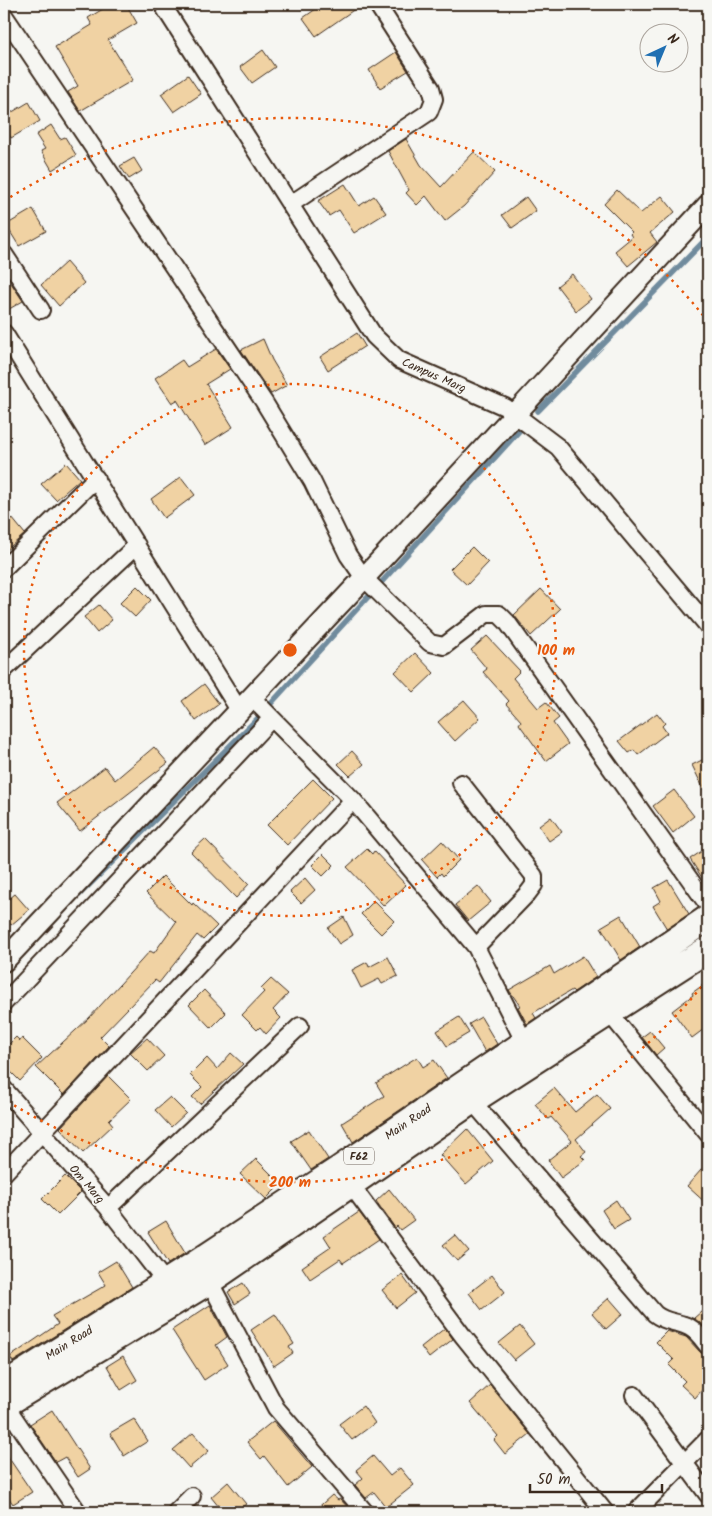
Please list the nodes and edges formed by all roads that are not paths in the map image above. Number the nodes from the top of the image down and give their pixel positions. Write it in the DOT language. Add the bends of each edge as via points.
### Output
graph roads {
  1 [pos="162,4"];
  2 [pos="377,4"];
  3 [pos="4,14"];
  4 [pos="291,204"];
  5 [pos="708,205"];
  6 [pos="4,254"];
  7 [pos="41,310"];
  8 [pos="4,333"];
  9 [pos="514,414"];
  10 [pos="96,478"];
  11 [pos="137,545"];
  12 [pos="4,568"];
  13 [pos="364,578"];
  14 [pos="708,626"];
  15 [pos="4,670"];
  16 [pos="257,708"];
  17 [pos="461,783"];
  18 [pos="353,800"];
  19 [pos="708,905"];
  20 [pos="708,918"];
  21 [pos="476,947"];
  22 [pos="708,950"];
  23 [pos="4,961"];
  24 [pos="4,1003"];
  25 [pos="610,1014"];
  26 [pos="300,1026"];
  27 [pos="525,1043"];
  28 [pos="4,1089"];
  29 [pos="472,1101"];
  30 [pos="41,1133"];
  31 [pos="708,1134"];
  32 [pos="4,1173"];
  33 [pos="345,1177"];
  34 [pos="108,1208"];
  35 [pos="204,1271"];
  36 [pos="166,1283"];
  37 [pos="708,1346"];
  38 [pos="4,1385"];
  39 [pos="634,1395"];
  40 [pos="4,1404"];
  41 [pos="708,1439"];
  42 [pos="685,1463"];
  43 [pos="708,1495"];
  44 [pos="192,1496"];
  45 [pos="78,1512"];
  46 [pos="176,1512"];
  47 [pos="366,1512"];
  48 [pos="605,1512"];
  49 [pos="636,1512"];
  1 -- 4 [label="street, Campus Marg"];
  2 -- 4 [label="street" via="431,88 433,107"];
  3 -- 13 [label="street" via="264,402 312,481 333,528"];
  4 -- 9 [label="street, Campus Marg" via="374,336 386,348 399,360 505,407"];
  5 -- 9 [label="street"];
  6 -- 7 [label="street"];
  8 -- 10 [label="street"];
  9 -- 13 [label="street"];
  9 -- 14 [label="street, Campus Marg" via="558,447"];
  10 -- 11 [label="street"];
  10 -- 12 [label="street"];
  11 -- 15 [label="street"];
  11 -- 16 [label="street"];
  13 -- 16 [label="street"];
  13 -- 19 [label="street" via="430,643 444,646 486,614 499,614 508,622"];
  16 -- 18 [label="street"];
  16 -- 23 [label="street"];
  16 -- 24 [label="street"];
  17 -- 21 [label="street" via="534,876 534,885 528,893"];
  18 -- 21 [label="street"];
  18 -- 30 [label="street"];
  20 -- 27 [label="main road, Main Road / F62"];
  21 -- 27 [label="street"];
  22 -- 25 [label="main road, Main Road / F62"];
  25 -- 29 [label="main road, Main Road / F62"];
  25 -- 31 [label="street"];
  26 -- 34 [label="street"];
  27 -- 33 [label="main road, Main Road / F62"];
  28 -- 30 [label="street, Om Marg"];
  29 -- 33 [label="main road, Main Road / F62"];
  29 -- 37 [label="street" via="655,1314 670,1323 691,1328"];
  30 -- 32 [label="street"];
  30 -- 34 [label="street, Om Marg"];
  33 -- 35 [label="main road, Main Road / F62"];
  33 -- 48 [label="street" via="463,1336"];
  34 -- 36 [label="street, Om Marg"];
  35 -- 36 [label="main road, Main Road / F62"];
  35 -- 40 [label="main road, Main Road / F62"];
  35 -- 47 [label="street" via="276,1408"];
  36 -- 38 [label="main road, Main Road / F62"];
  39 -- 42 [label="street"];
  40 -- 45 [label="street"];
  41 -- 42 [label="street"];
  42 -- 43 [label="street"];
  42 -- 49 [label="street"];
  44 -- 46 [label="street"];
}
